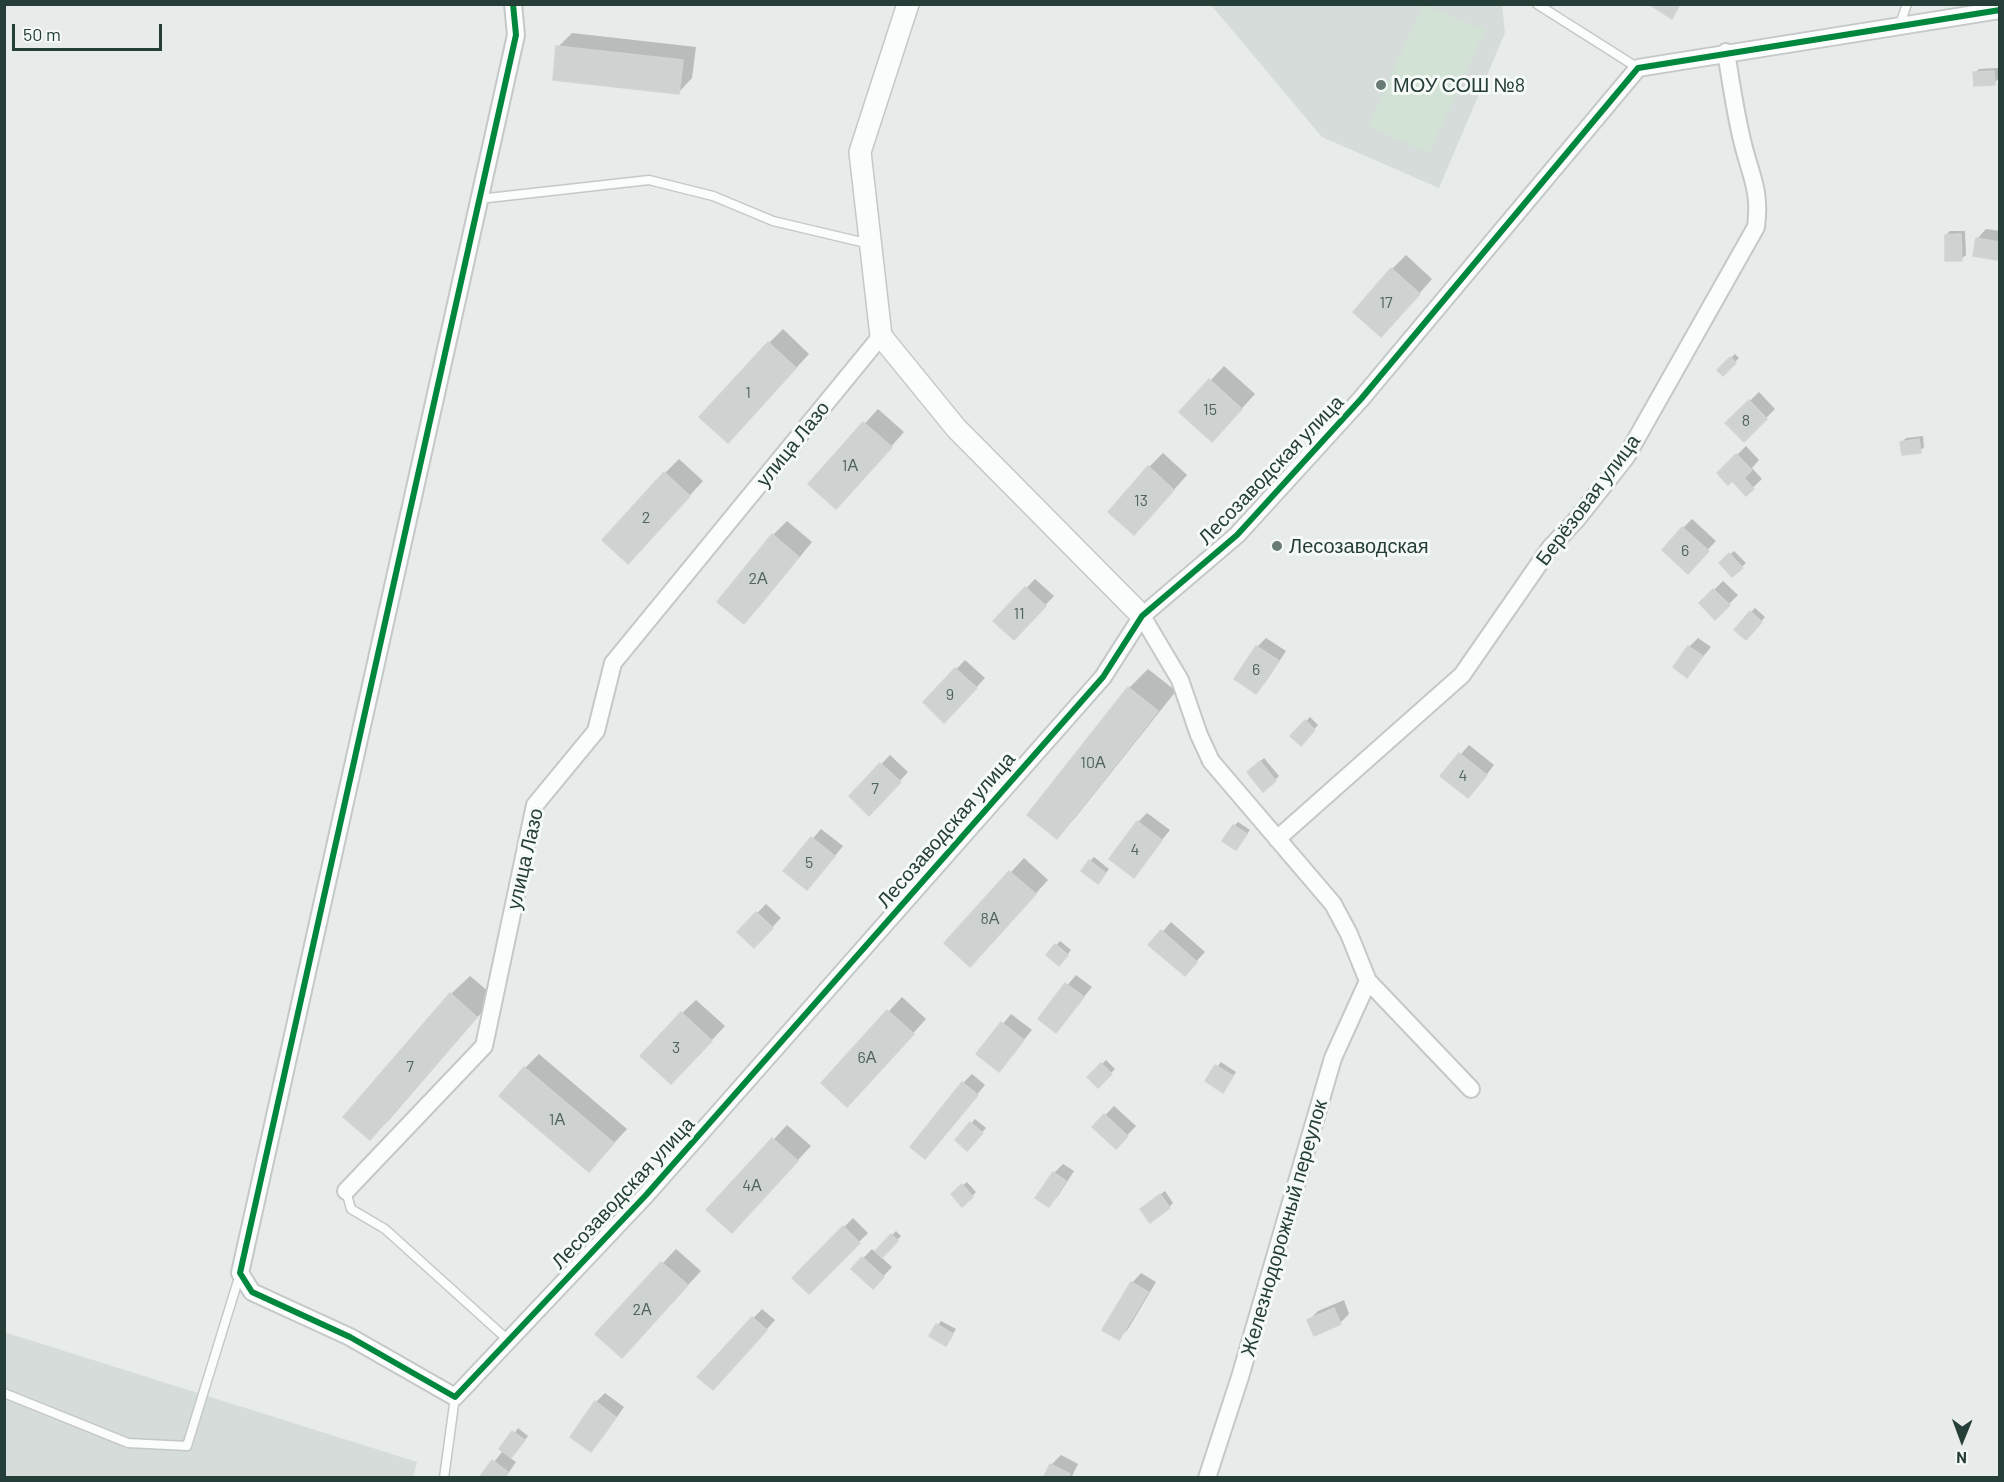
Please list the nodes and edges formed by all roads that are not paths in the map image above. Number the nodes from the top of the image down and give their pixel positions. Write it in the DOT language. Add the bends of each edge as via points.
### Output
graph roads {
  1 [pos="513,4"];
  2 [pos="908,4"];
  3 [pos="1537,4"];
  4 [pos="1907,4"];
  5 [pos="2000,10"];
  6 [pos="1900,24"];
  7 [pos="1726,52"];
  8 [pos="1638,68"];
  9 [pos="479,200"];
  10 [pos="870,244"];
  11 [pos="881,336"];
  12 [pos="1142,616"];
  13 [pos="1277,839"];
  14 [pos="1368,981"];
  15 [pos="1471,1089"];
  16 [pos="346,1191"];
  17 [pos="240,1273"];
  18 [pos="508,1340"];
  19 [pos="4,1393"];
  20 [pos="455,1397"];
  21 [pos="444,1478"];
  22 [pos="1207,1478"];
  1 -- 9 [label="street" via="516,35"];
  2 -- 10 [label="street" via="860,152"];
  3 -- 8 [label="lane"];
  4 -- 6 [label="lane"];
  5 -- 6 [label="street"];
  6 -- 7 [label="street"];
  7 -- 8 [label="street"];
  7 -- 13 [label="street, Берёзовая улица" via="1742,141 1759,205 1756,227 1626,457 1550,548 1462,675"];
  8 -- 12 [label="street, Лесозаводская улица" via="1361,399 1237,535"];
  9 -- 10 [label="lane" via="649,180 713,196 772,220"];
  9 -- 17 [label="street"];
  10 -- 11 [label="street"];
  11 -- 12 [label="street" via="957,428"];
  11 -- 16 [label="street, улица Лазо" via="613,663 596,731 536,805 484,1046"];
  12 -- 13 [label="street" via="1180,680 1211,761"];
  12 -- 18 [label="street, Лесозаводская улица" via="1095,686 646,1195"];
  13 -- 14 [label="street" via="1333,904"];
  14 -- 15 [label="street"];
  14 -- 22 [label="street, Железнодорожный переулок" via="1334,1058"];
  16 -- 18 [label="lane" via="351,1209 385,1229"];
  17 -- 19 [label="lane" via="187,1446 128,1443"];
  17 -- 20 [label="street" via="252,1292 350,1337"];
  18 -- 20 [label="street, Лесозаводская улица"];
  20 -- 21 [label="lane"];
}
